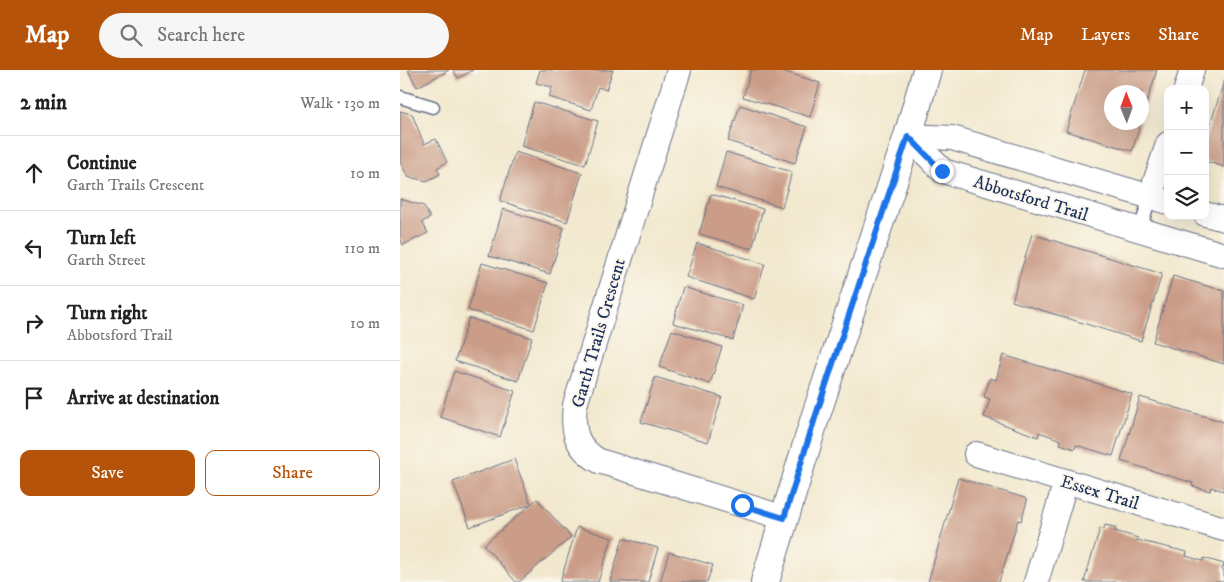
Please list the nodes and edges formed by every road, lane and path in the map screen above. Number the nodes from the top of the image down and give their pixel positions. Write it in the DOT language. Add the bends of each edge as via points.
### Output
graph roads {
  1 [pos="679,70"];
  2 [pos="927,70"];
  3 [pos="1192,70"];
  4 [pos="1187,85"];
  5 [pos="400,97"];
  6 [pos="433,107"];
  7 [pos="908,136"];
  8 [pos="1164,169"];
  9 [pos="1159,200"];
  10 [pos="1209,215"];
  11 [pos="1224,219"];
  12 [pos="1140,230"];
  13 [pos="1224,255"];
  14 [pos="976,454"];
  15 [pos="1066,482"];
  16 [pos="784,518"];
  17 [pos="1224,529"];
  18 [pos="765,582"];
  19 [pos="1036,582"];
  1 -- 16 [label="street, Garth Trails Crescent" via="575,405 573,422 576,436 582,448 599,461"];
  2 -- 7 [label="street"];
  3 -- 4 [label="street"];
  5 -- 6 [label="lane"];
  7 -- 9 [label="street, Abbotsford Trail" via="952,138"];
  7 -- 12 [label="street, Abbotsford Trail" via="942,171"];
  7 -- 16 [label="street"];
  8 -- 9 [label="street"];
  9 -- 12 [label="lane"];
  10 -- 11 [label="street"];
  12 -- 13 [label="street, Abbotsford Trail"];
  14 -- 15 [label="street, Essex Trail"];
  15 -- 17 [label="street, Essex Trail"];
  15 -- 19 [label="street"];
  16 -- 18 [label="street"];
}
